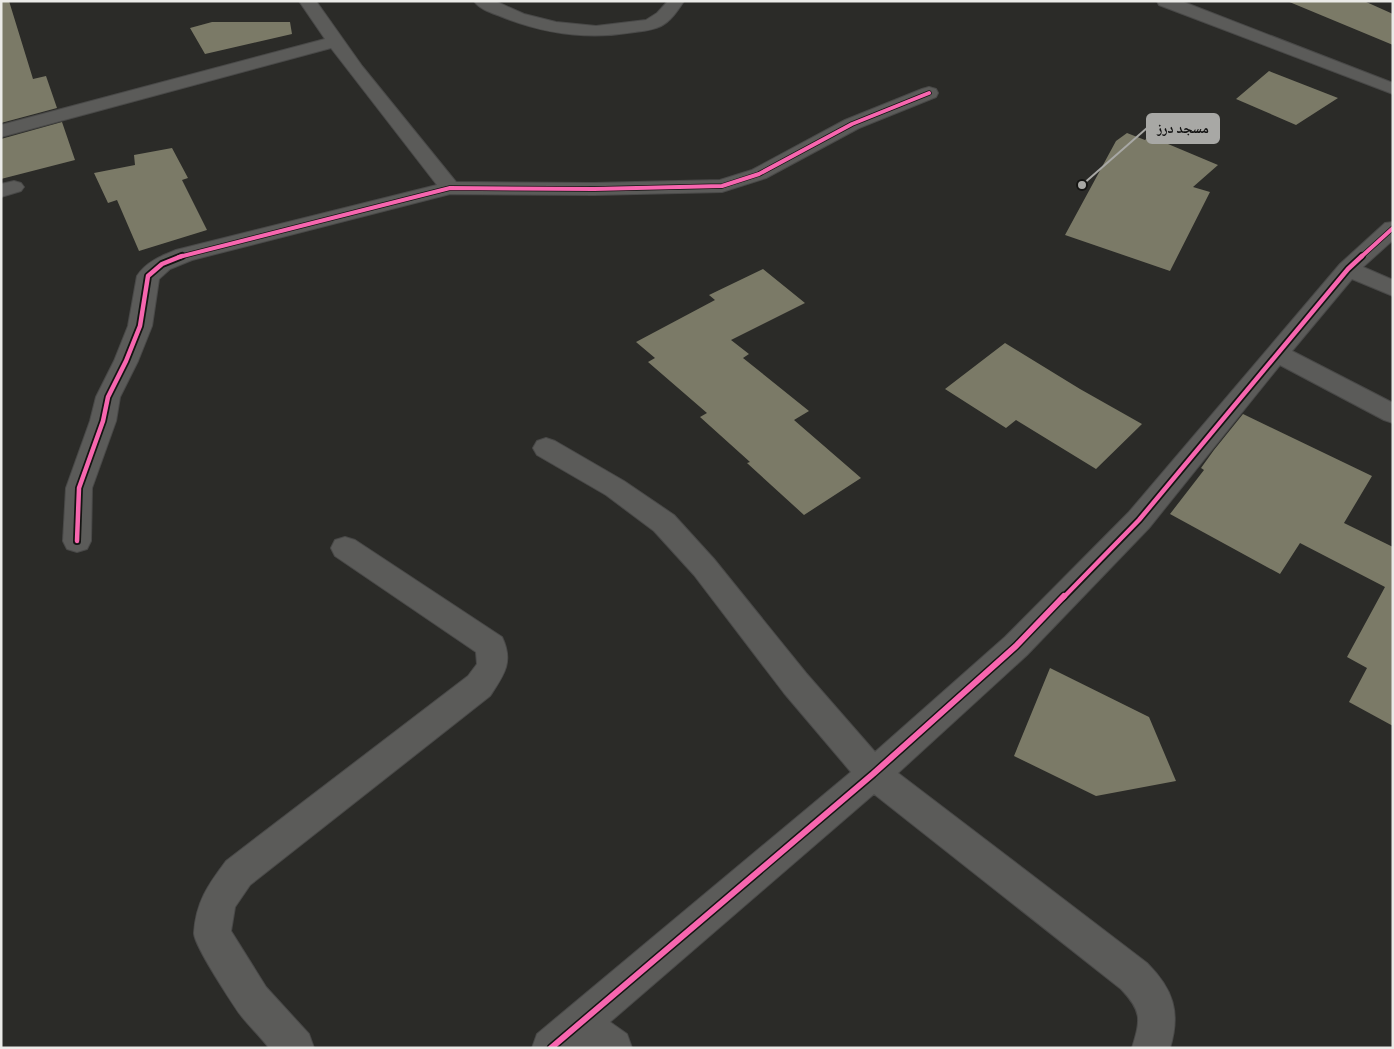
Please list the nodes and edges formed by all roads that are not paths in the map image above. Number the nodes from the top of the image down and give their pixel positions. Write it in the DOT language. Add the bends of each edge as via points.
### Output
graph roads {
  1 [pos="307,1"];
  2 [pos="482,1"];
  3 [pos="676,1"];
  4 [pos="1165,1"];
  5 [pos="336,41"];
  6 [pos="1393,89"];
  7 [pos="929,93"];
  8 [pos="1,131"];
  9 [pos="450,188"];
  10 [pos="1393,228"];
  11 [pos="1348,269"];
  12 [pos="1393,290"];
  13 [pos="1277,353"];
  14 [pos="1393,414"];
  15 [pos="546,448"];
  16 [pos="77,541"];
  17 [pos="345,548"];
  18 [pos="873,774"];
  19 [pos="580,1023"];
  20 [pos="295,1048"];
  21 [pos="551,1048"];
  22 [pos="613,1048"];
  23 [pos="1151,1048"];
  1 -- 5 [label="street"];
  2 -- 3 [label="street" via="504,13 544,25 583,31 622,30 654,23"];
  4 -- 6 [label="street"];
  5 -- 8 [label="street"];
  5 -- 9 [label="street"];
  7 -- 9 [label="street" via="852,124 758,174 722,186"];
  9 -- 16 [label="street" via="184,256 162,264 148,276 140,326 108,397 103,421 79,488"];
  10 -- 11 [label="street"];
  11 -- 12 [label="street"];
  11 -- 13 [label="street"];
  13 -- 14 [label="street"];
  13 -- 18 [label="street" via="1139,520 1016,646"];
  15 -- 18 [label="street" via="615,488 664,523 704,567"];
  17 -- 20 [label="street" via="491,646 492,667 479,686 238,874 218,900 212,935 253,1000"];
  18 -- 19 [label="street"];
  18 -- 23 [label="street" via="1134,976 1153,1000 1158,1016"];
  19 -- 21 [label="street"];
  19 -- 22 [label="street"];
}
